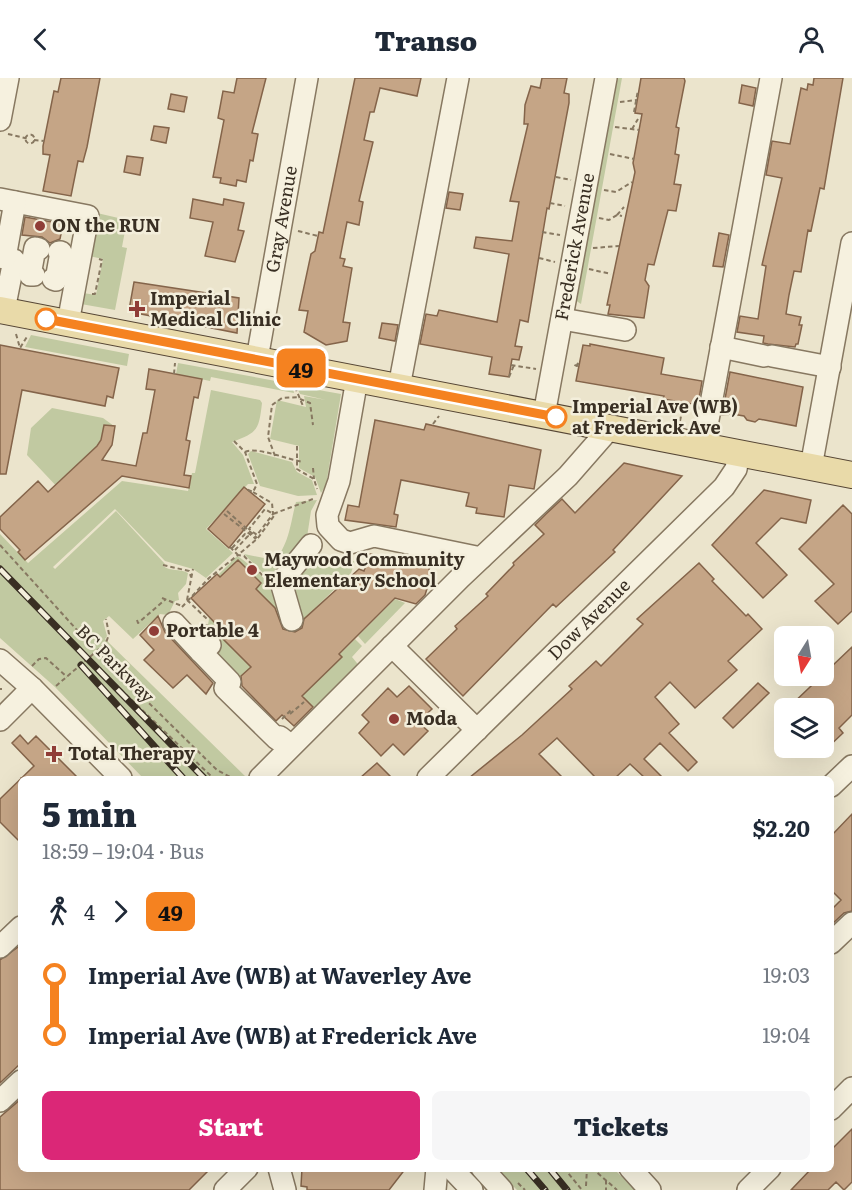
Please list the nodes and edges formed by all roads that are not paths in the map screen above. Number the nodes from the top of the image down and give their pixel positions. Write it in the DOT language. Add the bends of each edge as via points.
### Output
graph roads {
  1 [pos="8,78"];
  2 [pos="307,78"];
  3 [pos="458,78"];
  4 [pos="606,78"];
  5 [pos="771,78"];
  6 [pos="4,127"];
  7 [pos="7,201"];
  8 [pos="852,243"];
  9 [pos="41,264"];
  10 [pos="6,317"];
  11 [pos="562,319"];
  12 [pos="68,323"];
  13 [pos="625,330"];
  14 [pos="721,347"];
  15 [pos="257,360"];
  16 [pos="830,367"];
  17 [pos="357,379"];
  18 [pos="399,387"];
  19 [pos="544,415"];
  20 [pos="610,428"];
  21 [pos="703,447"];
  22 [pos="739,453"];
  23 [pos="811,467"];
  24 [pos="852,475"];
  25 [pos="311,545"];
  26 [pos="481,558"];
  27 [pos="178,615"];
  28 [pos="292,620"];
  29 [pos="392,645"];
  30 [pos="0,660"];
  31 [pos="32,688"];
  32 [pos="0,720"];
  33 [pos="477,730"];
  34 [pos="276,733"];
  35 [pos="852,766"];
  36 [pos="119,776"];
  37 [pos="261,776"];
  38 [pos="430,776"];
  39 [pos="834,783"];
  40 [pos="852,923"];
  41 [pos="18,930"];
  42 [pos="834,940"];
  43 [pos="0,947"];
  44 [pos="18,1084"];
  45 [pos="852,1088"];
  46 [pos="1,1099"];
  47 [pos="834,1106"];
  48 [pos="243,1172"];
  49 [pos="280,1172"];
  50 [pos="437,1172"];
  51 [pos="455,1172"];
  52 [pos="486,1172"];
  53 [pos="634,1172"];
  54 [pos="766,1172"];
  55 [pos="225,1190"];
  56 [pos="285,1190"];
  57 [pos="435,1190"];
  58 [pos="472,1190"];
  59 [pos="502,1190"];
  60 [pos="650,1190"];
  61 [pos="748,1190"];
  1 -- 6 [label="street"];
  2 -- 15 [label="street, Gray Avenue"];
  3 -- 18 [label="street"];
  4 -- 11 [label="street, Frederick Avenue"];
  5 -- 14 [label="street"];
  7 -- 9 [label="street"];
  7 -- 9 [label="street" via="88,216"];
  8 -- 16 [label="street"];
  9 -- 10 [label="street"];
  9 -- 12 [label="street"];
  10 -- 12 [label="main road"];
  11 -- 13 [label="street"];
  11 -- 19 [label="street, Frederick Avenue"];
  12 -- 15 [label="main road"];
  14 -- 16 [label="street"];
  14 -- 21 [label="street"];
  15 -- 17 [label="main road"];
  16 -- 23 [label="street"];
  17 -- 18 [label="main road"];
  17 -- 26 [label="street" via="339,481 327,515 334,535 350,543 374,536"];
  18 -- 19 [label="main road"];
  19 -- 20 [label="main road"];
  20 -- 21 [label="main road"];
  20 -- 26 [label="street" via="568,476"];
  21 -- 22 [label="main road"];
  22 -- 23 [label="main road"];
  22 -- 33 [label="street, Dow Avenue" via="736,469 724,487"];
  23 -- 24 [label="main road"];
  25 -- 28 [label="street" via="281,582"];
  26 -- 29 [label="street"];
  27 -- 34 [label="street" via="230,682 225,688"];
  29 -- 33 [label="street"];
  29 -- 37 [label="street"];
  30 -- 31 [label="street"];
  31 -- 32 [label="street"];
  31 -- 36 [label="street"];
  33 -- 38 [label="street, Dow Avenue"];
  35 -- 39 [label="street"];
  40 -- 42 [label="street"];
  41 -- 43 [label="street"];
  44 -- 46 [label="street"];
  45 -- 47 [label="street"];
  48 -- 55 [label="street"];
  49 -- 56 [label="street"];
  50 -- 57 [label="street"];
  51 -- 58 [label="street"];
  52 -- 59 [label="street"];
  53 -- 60 [label="street"];
  54 -- 61 [label="street"];
}
